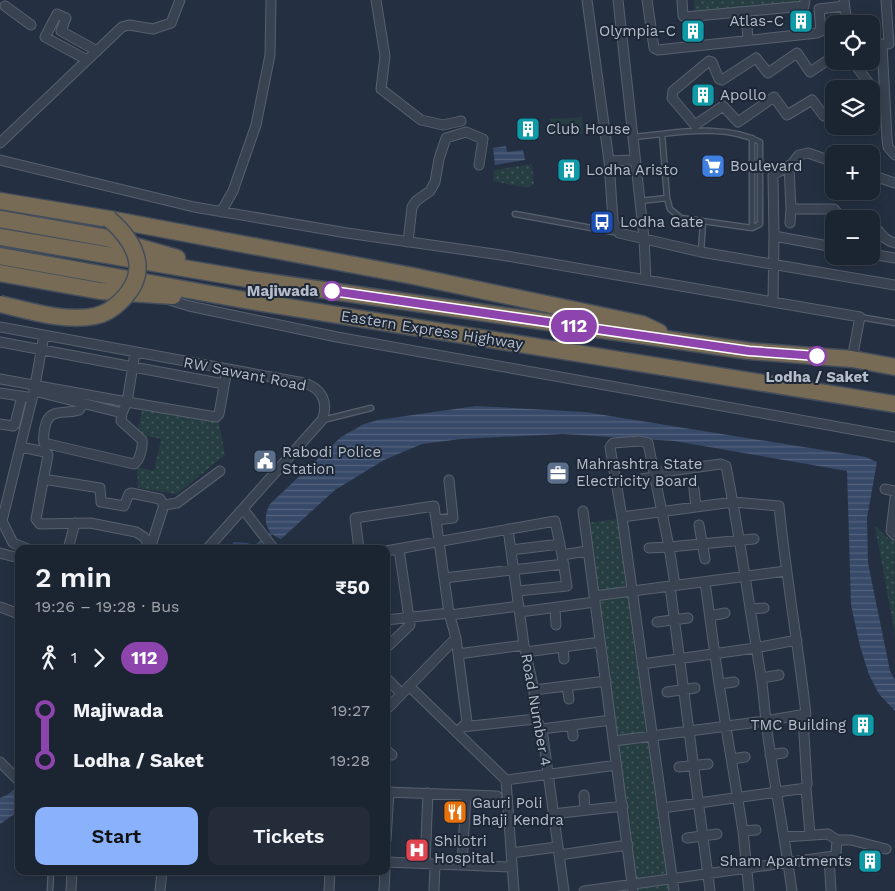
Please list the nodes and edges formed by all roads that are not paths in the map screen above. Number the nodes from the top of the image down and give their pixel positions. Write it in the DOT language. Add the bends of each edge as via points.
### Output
graph roads {
  1 [pos="180,0"];
  2 [pos="271,0"];
  3 [pos="376,0"];
  4 [pos="587,0"];
  5 [pos="618,0"];
  6 [pos="647,0"];
  7 [pos="682,0"];
  8 [pos="805,0"];
  9 [pos="886,0"];
  10 [pos="844,3"];
  11 [pos="5,6"];
  12 [pos="746,12"];
  13 [pos="31,26"];
  14 [pos="748,40"];
  15 [pos="49,44"];
  16 [pos="85,45"];
  17 [pos="887,46"];
  18 [pos="97,51"];
  19 [pos="77,55"];
  20 [pos="84,62"];
  21 [pos="825,62"];
  22 [pos="859,70"];
  23 [pos="867,80"];
  24 [pos="825,116"];
  25 [pos="461,121"];
  26 [pos="662,134"];
  27 [pos="632,137"];
  28 [pos="752,138"];
  29 [pos="0,143"];
  30 [pos="895,155"];
  31 [pos="825,159"];
  32 [pos="0,160"];
  33 [pos="635,160"];
  34 [pos="609,161"];
  35 [pos="479,165"];
  36 [pos="789,166"];
  37 [pos="880,178"];
  38 [pos="895,183"];
  39 [pos="667,198"];
  40 [pos="0,201"];
  41 [pos="639,201"];
  42 [pos="791,208"];
  43 [pos="835,210"];
  44 [pos="221,212"];
  45 [pos="515,214"];
  46 [pos="0,219"];
  47 [pos="109,219"];
  48 [pos="703,222"];
  49 [pos="790,223"];
  50 [pos="752,228"];
  51 [pos="619,233"];
  52 [pos="880,233"];
  53 [pos="0,236"];
  54 [pos="774,236"];
  55 [pos="644,238"];
  56 [pos="408,242"];
  57 [pos="895,244"];
  58 [pos="825,245"];
  59 [pos="701,252"];
  60 [pos="0,256"];
  61 [pos="880,256"];
  62 [pos="895,258"];
  63 [pos="773,264"];
  64 [pos="0,273"];
  65 [pos="254,280"];
  66 [pos="646,280"];
  67 [pos="895,286"];
  68 [pos="153,295"];
  69 [pos="250,301"];
  70 [pos="773,302"];
  71 [pos="0,304"];
  72 [pos="860,316"];
  73 [pos="895,323"];
  74 [pos="0,327"];
  75 [pos="44,335"];
  76 [pos="675,340"];
  77 [pos="0,342"];
  78 [pos="41,350"];
  79 [pos="135,353"];
  80 [pos="852,360"];
  81 [pos="133,367"];
  82 [pos="895,367"];
  83 [pos="227,369"];
  84 [pos="0,379"];
  85 [pos="224,384"];
  86 [pos="34,391"];
  87 [pos="0,393"];
  88 [pos="22,396"];
  89 [pos="127,402"];
  90 [pos="82,404"];
  91 [pos="895,404"];
  92 [pos="372,408"];
  93 [pos="122,414"];
  94 [pos="322,420"];
  95 [pos="0,424"];
  96 [pos="895,437"];
  97 [pos="21,447"];
  98 [pos="220,470"];
  99 [pos="655,475"];
  100 [pos="43,478"];
  101 [pos="641,479"];
  102 [pos="449,480"];
  103 [pos="694,489"];
  104 [pos="885,489"];
  105 [pos="895,491"];
  106 [pos="895,501"];
  107 [pos="733,502"];
  108 [pos="164,505"];
  109 [pos="696,507"];
  110 [pos="243,509"];
  111 [pos="583,511"];
  112 [pos="661,512"];
  113 [pos="622,517"];
  114 [pos="436,520"];
  115 [pos="75,523"];
  116 [pos="699,525"];
  117 [pos="508,529"];
  118 [pos="895,535"];
  119 [pos="739,540"];
  120 [pos="754,540"];
  121 [pos="439,541"];
  122 [pos="702,543"];
  123 [pos="560,544"];
  124 [pos="18,545"];
  125 [pos="69,545"];
  126 [pos="148,545"];
  127 [pos="151,545"];
  128 [pos="211,545"];
  129 [pos="271,545"];
  130 [pos="358,545"];
  131 [pos="669,547"];
  132 [pos="649,548"];
  133 [pos="399,549"];
  134 [pos="390,550"];
  135 [pos="511,550"];
  136 [pos="587,551"];
  137 [pos="0,553"];
  138 [pos="15,557"];
  139 [pos="705,559"];
  140 [pos="563,560"];
  141 [pos="514,569"];
  142 [pos="786,571"];
  143 [pos="745,577"];
  144 [pos="444,578"];
  145 [pos="705,582"];
  146 [pos="672,586"];
  147 [pos="518,591"];
  148 [pos="631,591"];
  149 [pos="594,599"];
  150 [pos="0,607"];
  151 [pos="555,608"];
  152 [pos="764,608"];
  153 [pos="520,609"];
  154 [pos="750,609"];
  155 [pos="15,613"];
  156 [pos="725,613"];
  157 [pos="450,614"];
  158 [pos="710,616"];
  159 [pos="409,617"];
  160 [pos="688,618"];
  161 [pos="390,619"];
  162 [pos="674,620"];
  163 [pos="657,622"];
  164 [pos="556,624"];
  165 [pos="456,638"];
  166 [pos="797,640"];
  167 [pos="600,642"];
  168 [pos="390,644"];
  169 [pos="563,647"];
  170 [pos="525,648"];
  171 [pos="755,648"];
  172 [pos="458,654"];
  173 [pos="715,654"];
  174 [pos="564,659"];
  175 [pos="679,659"];
  176 [pos="642,664"];
  177 [pos="779,675"];
  178 [pos="761,678"];
  179 [pos="606,681"];
  180 [pos="390,682"];
  181 [pos="734,682"];
  182 [pos="719,684"];
  183 [pos="409,686"];
  184 [pos="568,686"];
  185 [pos="695,688"];
  186 [pos="682,689"];
  187 [pos="398,690"];
  188 [pos="534,690"];
  189 [pos="668,692"];
  190 [pos="569,699"];
  191 [pos="390,706"];
  192 [pos="806,714"];
  193 [pos="535,719"];
  194 [pos="611,720"];
  195 [pos="765,721"];
  196 [pos="572,725"];
  197 [pos="726,726"];
  198 [pos="460,730"];
  199 [pos="542,730"];
  200 [pos="689,730"];
  201 [pos="573,736"];
  202 [pos="652,736"];
  203 [pos="614,741"];
  204 [pos="783,753"];
  205 [pos="770,755"];
  206 [pos="745,757"];
  207 [pos="732,759"];
  208 [pos="0,762"];
  209 [pos="708,764"];
  210 [pos="617,765"];
  211 [pos="694,766"];
  212 [pos="679,767"];
  213 [pos="548,774"];
  214 [pos="15,777"];
  215 [pos="506,780"];
  216 [pos="806,788"];
  217 [pos="390,792"];
  218 [pos="428,793"];
  219 [pos="776,793"];
  220 [pos="466,795"];
  221 [pos="584,795"];
  222 [pos="497,796"];
  223 [pos="737,797"];
  224 [pos="699,803"];
  225 [pos="623,806"];
  226 [pos="662,808"];
  227 [pos="585,810"];
  228 [pos="553,814"];
  229 [pos="756,830"];
  230 [pos="743,831"];
  231 [pos="717,834"];
  232 [pos="810,835"];
  233 [pos="703,836"];
  234 [pos="784,837"];
  235 [pos="688,838"];
  236 [pos="836,840"];
  237 [pos="628,845"];
  238 [pos="886,849"];
  239 [pos="558,851"];
  240 [pos="511,853"];
  241 [pos="829,857"];
  242 [pos="390,862"];
  243 [pos="424,864"];
  244 [pos="434,864"];
  245 [pos="788,864"];
  246 [pos="462,865"];
  247 [pos="512,867"];
  248 [pos="747,868"];
  249 [pos="51,875"];
  250 [pos="72,875"];
  251 [pos="162,875"];
  252 [pos="330,875"];
  253 [pos="385,875"];
  254 [pos="707,875"];
  255 [pos="672,879"];
  256 [pos="633,888"];
  257 [pos="50,891"];
  258 [pos="71,891"];
  259 [pos="160,891"];
  260 [pos="329,891"];
  261 [pos="384,891"];
  262 [pos="434,891"];
  263 [pos="514,891"];
  264 [pos="564,891"];
  265 [pos="584,891"];
  266 [pos="674,891"];
  267 [pos="710,891"];
  268 [pos="750,891"];
  269 [pos="792,891"];
  270 [pos="831,891"];
  1 -- 18 [label="street" via="171,23 153,29 129,25"];
  2 -- 44 [label="street" via="270,55 256,125 233,191"];
  3 -- 25 [label="street" via="385,56 381,89 422,120 443,125"];
  4 -- 34 [label="street"];
  5 -- 27 [label="street"];
  6 -- 14 [label="street" via="656,50"];
  7 -- 12 [label="street" via="684,17"];
  8 -- 12 [label="street" via="804,6"];
  9 -- 17 [label="street"];
  10 -- 14 [label="street" via="820,9 821,31 817,34"];
  11 -- 13 [label="street"];
  12 -- 14 [label="street"];
  15 -- 20 [label="street"];
  16 -- 18 [label="street"];
  16 -- 19 [label="street"];
  16 -- 19 [label="street" via="61,30 66,18 57,14 45,37"];
  17 -- 30 [label="street" via="887,139 888,147"];
  18 -- 20 [label="street"];
  19 -- 20 [label="street"];
  20 -- 29 [label="street"];
  21 -- 24 [label="street" via="810,72 796,54 768,73 756,58 722,80 709,61 671,95 695,125 723,106 738,122 774,98 788,116 812,100"];
  22 -- 23 [label="street"];
  26 -- 27 [label="lane"];
  26 -- 28 [label="lane" via="696,131 736,133"];
  26 -- 39 [label="lane"];
  27 -- 33 [label="street"];
  28 -- 50 [label="lane"];
  28 -- 50 [label="lane" via="760,142 760,224"];
  31 -- 36 [label="street" via="800,154"];
  32 -- 44 [label="street"];
  33 -- 34 [label="street"];
  33 -- 41 [label="street"];
  34 -- 51 [label="street" via="614,221"];
  35 -- 56 [label="street" via="483,139 466,132 446,138 435,182 412,207"];
  36 -- 42 [label="street"];
  36 -- 54 [label="street" via="773,175"];
  37 -- 38 [label="street"];
  39 -- 41 [label="lane"];
  39 -- 48 [label="lane" via="670,209 680,218"];
  40 -- 47 [label="highway"];
  41 -- 55 [label="street"];
  42 -- 43 [label="street"];
  42 -- 49 [label="street"];
  44 -- 56 [label="street"];
  45 -- 51 [label="lane"];
  46 -- 65 [label="highway" via="107,238"];
  47 -- 71 [label="highway, bridge" via="131,242 138,269 134,284 114,308 96,316 70,318"];
  47 -- 76 [label="highway" via="413,276 642,324"];
  48 -- 50 [label="lane"];
  48 -- 59 [label="lane"];
  51 -- 55 [label="street"];
  52 -- 57 [label="street" via="885,240"];
  53 -- 65 [label="highway, Eastern Express Highway"];
  54 -- 58 [label="street"];
  54 -- 63 [label="street"];
  55 -- 59 [label="street"];
  55 -- 66 [label="street"];
  56 -- 66 [label="street"];
  59 -- 63 [label="street"];
  60 -- 69 [label="highway, Eastern Express Highway"];
  61 -- 62 [label="street"];
  63 -- 67 [label="street"];
  63 -- 70 [label="street"];
  64 -- 68 [label="highway" via="100,291"];
  65 -- 76 [label="highway, Eastern Express Highway"];
  66 -- 70 [label="street"];
  68 -- 69 [label="highway"];
  68 -- 96 [label="street" via="189,306 337,337"];
  69 -- 91 [label="highway, Eastern Express Highway"];
  70 -- 72 [label="street"];
  72 -- 73 [label="lane"];
  72 -- 80 [label="street"];
  74 -- 75 [label="street, RW Sawant Road"];
  75 -- 78 [label="street"];
  75 -- 79 [label="street, RW Sawant Road"];
  76 -- 80 [label="highway, Eastern Express Highway" via="749,351"];
  77 -- 78 [label="street"];
  78 -- 81 [label="street"];
  78 -- 86 [label="street"];
  79 -- 81 [label="street"];
  79 -- 83 [label="street, RW Sawant Road"];
  80 -- 82 [label="highway, Eastern Express Highway"];
  81 -- 85 [label="street"];
  81 -- 89 [label="street"];
  83 -- 85 [label="street"];
  83 -- 94 [label="street, RW Sawant Road" via="310,385 323,397 325,409"];
  84 -- 86 [label="street"];
  85 -- 89 [label="street" via="216,417"];
  86 -- 88 [label="street"];
  86 -- 89 [label="street"];
  86 -- 90 [label="street"];
  86 -- 97 [label="street"];
  87 -- 88 [label="street"];
  88 -- 95 [label="street" via="15,424"];
  89 -- 93 [label="street"];
  90 -- 93 [label="street"];
  90 -- 93 [label="street" via="79,410 50,415 44,443 134,464 142,440 121,421"];
  92 -- 94 [label="lane"];
  94 -- 110 [label="street"];
  97 -- 100 [label="street" via="46,452"];
  97 -- 124 [label="street" via="2,521 13,543"];
  98 -- 108 [label="street" via="177,504"];
  99 -- 101 [label="street"];
  99 -- 107 [label="street" via="721,464 726,466"];
  99 -- 112 [label="street"];
  99 -- 113 [label="street" via="648,443 613,443 610,447"];
  100 -- 108 [label="street" via="100,488 101,502 124,506 131,493 160,499"];
  100 -- 115 [label="street" via="36,519 40,524"];
  102 -- 114 [label="street" via="453,518"];
  103 -- 109 [label="street"];
  104 -- 105 [label="street"];
  106 -- 118 [label="street" via="891,532"];
  107 -- 109 [label="street"];
  107 -- 119 [label="street"];
  107 -- 142 [label="street" via="779,506"];
  108 -- 127 [label="street"];
  109 -- 112 [label="street"];
  110 -- 128 [label="street"];
  110 -- 129 [label="street"];
  111 -- 136 [label="street"];
  112 -- 113 [label="street"];
  112 -- 131 [label="street"];
  113 -- 148 [label="street"];
  114 -- 121 [label="street"];
  114 -- 130 [label="street" via="434,506 355,518"];
  115 -- 125 [label="street"];
  115 -- 126 [label="street" via="136,532"];
  116 -- 122 [label="street"];
  117 -- 121 [label="street"];
  117 -- 123 [label="street" via="555,521"];
  117 -- 135 [label="street, Road Number 4"];
  119 -- 120 [label="street"];
  119 -- 122 [label="street"];
  119 -- 143 [label="street"];
  121 -- 133 [label="street"];
  121 -- 144 [label="street"];
  122 -- 131 [label="street"];
  122 -- 139 [label="street"];
  123 -- 135 [label="street"];
  123 -- 140 [label="street"];
  131 -- 132 [label="street"];
  131 -- 146 [label="street"];
  133 -- 134 [label="street"];
  133 -- 159 [label="street"];
  135 -- 141 [label="street, Road Number 4"];
  136 -- 140 [label="street"];
  136 -- 149 [label="street"];
  137 -- 138 [label="street"];
  140 -- 141 [label="street"];
  140 -- 147 [label="street" via="566,586"];
  141 -- 144 [label="street"];
  141 -- 147 [label="street, Road Number 4"];
  142 -- 143 [label="street"];
  142 -- 166 [label="street"];
  143 -- 145 [label="street"];
  143 -- 154 [label="street"];
  144 -- 157 [label="street"];
  145 -- 146 [label="street"];
  145 -- 158 [label="street"];
  146 -- 148 [label="street"];
  146 -- 162 [label="street"];
  147 -- 153 [label="street, Road Number 4"];
  148 -- 149 [label="street"];
  148 -- 176 [label="street"];
  149 -- 151 [label="street"];
  149 -- 167 [label="street"];
  150 -- 155 [label="street"];
  151 -- 153 [label="street"];
  151 -- 164 [label="street"];
  152 -- 154 [label="street"];
  153 -- 157 [label="street"];
  153 -- 170 [label="street, Road Number 4"];
  154 -- 171 [label="street"];
  156 -- 158 [label="street"];
  157 -- 159 [label="street"];
  157 -- 165 [label="street"];
  158 -- 173 [label="street"];
  159 -- 161 [label="street"];
  159 -- 168 [label="street" via="410,625"];
  160 -- 162 [label="street"];
  162 -- 163 [label="street"];
  162 -- 175 [label="street"];
  165 -- 172 [label="street"];
  165 -- 183 [label="street"];
  166 -- 171 [label="street"];
  166 -- 192 [label="street"];
  167 -- 169 [label="street"];
  167 -- 179 [label="street"];
  169 -- 170 [label="street"];
  169 -- 174 [label="street"];
  170 -- 172 [label="street"];
  170 -- 188 [label="street, Road Number 4"];
  171 -- 173 [label="street"];
  171 -- 178 [label="street"];
  172 -- 198 [label="street" via="467,722"];
  173 -- 175 [label="street"];
  173 -- 182 [label="street"];
  175 -- 176 [label="street"];
  175 -- 186 [label="street"];
  176 -- 202 [label="street"];
  177 -- 178 [label="street"];
  178 -- 195 [label="street"];
  179 -- 184 [label="street"];
  179 -- 194 [label="street"];
  180 -- 187 [label="street"];
  181 -- 182 [label="street"];
  182 -- 197 [label="street"];
  183 -- 191 [label="street"];
  183 -- 198 [label="street"];
  184 -- 188 [label="street"];
  184 -- 190 [label="street"];
  185 -- 186 [label="street"];
  186 -- 189 [label="street"];
  186 -- 200 [label="street"];
  188 -- 193 [label="street, Road Number 4"];
  192 -- 195 [label="street"];
  192 -- 216 [label="street"];
  193 -- 198 [label="street"];
  193 -- 199 [label="street, Road Number 4"];
  194 -- 196 [label="street"];
  194 -- 203 [label="street"];
  195 -- 197 [label="street"];
  195 -- 205 [label="street"];
  196 -- 199 [label="street"];
  196 -- 201 [label="street"];
  197 -- 200 [label="street"];
  197 -- 207 [label="street"];
  198 -- 215 [label="street"];
  199 -- 213 [label="street, Road Number 4"];
  200 -- 202 [label="street"];
  200 -- 211 [label="street"];
  202 -- 203 [label="street"];
  202 -- 226 [label="street"];
  203 -- 210 [label="street"];
  204 -- 205 [label="street"];
  205 -- 219 [label="street"];
  206 -- 207 [label="street"];
  207 -- 223 [label="street"];
  208 -- 214 [label="street"];
  209 -- 211 [label="street"];
  210 -- 213 [label="street"];
  210 -- 225 [label="street"];
  211 -- 212 [label="street"];
  211 -- 224 [label="street"];
  213 -- 215 [label="street"];
  213 -- 228 [label="street, Road Number 4"];
  215 -- 240 [label="street"];
  216 -- 219 [label="street"];
  216 -- 232 [label="street"];
  217 -- 218 [label="street"];
  218 -- 220 [label="street"];
  218 -- 243 [label="street"];
  219 -- 223 [label="street"];
  219 -- 234 [label="street"];
  220 -- 222 [label="street"];
  220 -- 246 [label="street"];
  221 -- 227 [label="street"];
  223 -- 224 [label="street"];
  223 -- 230 [label="street"];
  224 -- 226 [label="street"];
  224 -- 233 [label="street"];
  225 -- 227 [label="street"];
  225 -- 237 [label="street"];
  226 -- 255 [label="street"];
  227 -- 228 [label="street"];
  228 -- 239 [label="street, Road Number 4"];
  229 -- 230 [label="street"];
  230 -- 248 [label="street"];
  231 -- 233 [label="street"];
  232 -- 234 [label="street"];
  232 -- 236 [label="street" via="828,834"];
  233 -- 235 [label="street"];
  233 -- 254 [label="street"];
  234 -- 245 [label="street"];
  236 -- 238 [label="street" via="851,840"];
  236 -- 241 [label="street" via="836,853"];
  237 -- 239 [label="street"];
  237 -- 256 [label="street"];
  239 -- 240 [label="street"];
  239 -- 264 [label="street, Road Number 4"];
  240 -- 247 [label="street"];
  241 -- 245 [label="street"];
  241 -- 270 [label="street"];
  242 -- 243 [label="street"];
  243 -- 244 [label="street"];
  244 -- 246 [label="street"];
  244 -- 262 [label="street"];
  245 -- 248 [label="street"];
  245 -- 269 [label="street"];
  246 -- 247 [label="street"];
  247 -- 263 [label="street"];
  248 -- 254 [label="street"];
  248 -- 268 [label="street"];
  249 -- 257 [label="lane"];
  250 -- 258 [label="street"];
  251 -- 259 [label="street"];
  252 -- 260 [label="street"];
  253 -- 261 [label="street"];
  254 -- 255 [label="street"];
  254 -- 267 [label="street"];
  255 -- 256 [label="street"];
  255 -- 266 [label="street"];
  256 -- 265 [label="street"];
}
